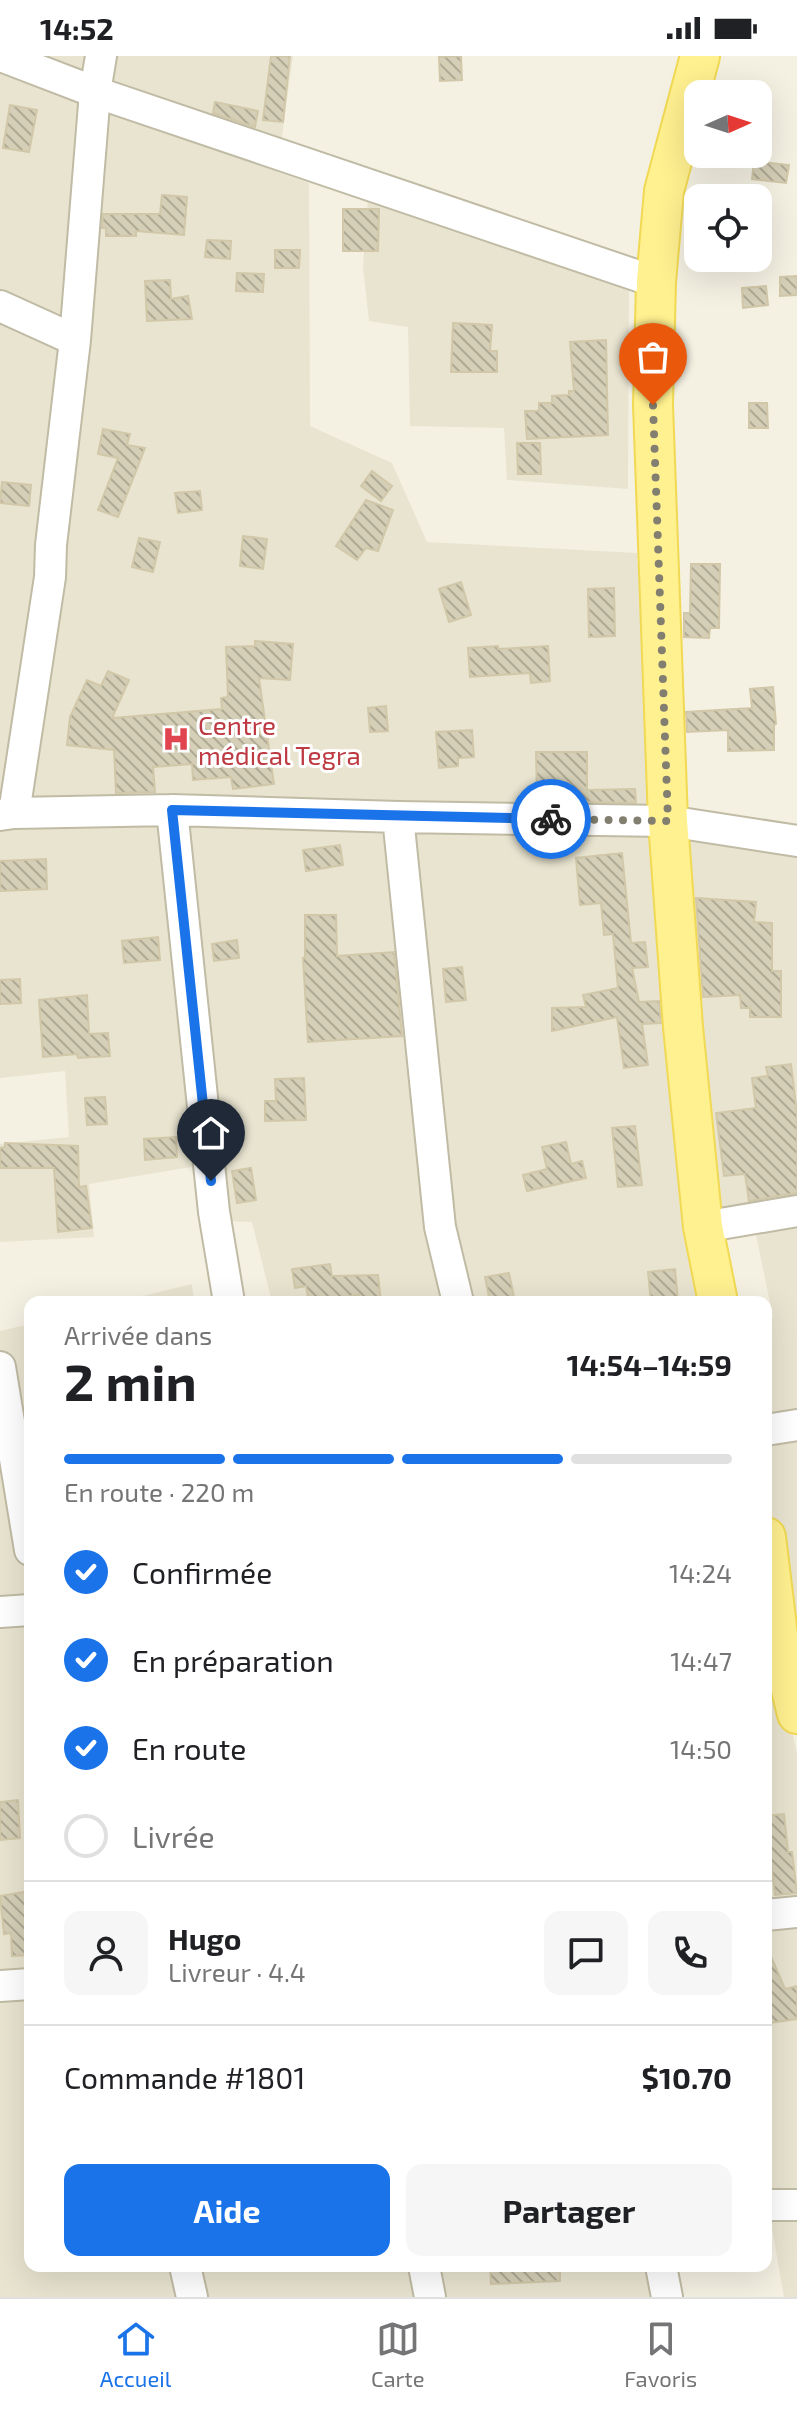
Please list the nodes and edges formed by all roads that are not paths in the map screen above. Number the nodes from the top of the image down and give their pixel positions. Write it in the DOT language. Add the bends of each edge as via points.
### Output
graph roads {
  1 [pos="1,56"];
  2 [pos="101,56"];
  3 [pos="700,56"];
  4 [pos="95,92"];
  5 [pos="656,282"];
  6 [pos="0,306"];
  7 [pos="75,340"];
  8 [pos="172,810"];
  9 [pos="7,814"];
  10 [pos="398,817"];
  11 [pos="668,821"];
  12 [pos="797,841"];
  13 [pos="797,1211"];
  14 [pos="703,1227"];
  15 [pos="228,1296"];
  16 [pos="457,1296"];
  17 [pos="717,1296"];
  18 [pos="0,1367"];
  19 [pos="797,1425"];
  20 [pos="772,1429"];
  21 [pos="24,1513"];
  22 [pos="772,1567"];
  23 [pos="24,1610"];
  24 [pos="0,1612"];
  25 [pos="788,1633"];
  26 [pos="797,1714"];
  27 [pos="797,1912"];
  28 [pos="772,1914"];
  29 [pos="24,1984"];
  30 [pos="0,1986"];
  31 [pos="772,2205"];
  32 [pos="797,2205"];
  33 [pos="186,2272"];
  34 [pos="425,2272"];
  35 [pos="662,2272"];
  36 [pos="192,2297"];
  37 [pos="430,2297"];
  38 [pos="667,2297"];
  1 -- 4 [label="street"];
  2 -- 4 [label="street"];
  3 -- 5 [label="main road" via="664,191"];
  4 -- 5 [label="street"];
  4 -- 7 [label="street"];
  5 -- 11 [label="main road" via="653,405"];
  6 -- 7 [label="street"];
  7 -- 9 [label="street" via="50,577"];
  8 -- 9 [label="street"];
  8 -- 10 [label="street"];
  8 -- 15 [label="street" via="214,1212"];
  10 -- 11 [label="street"];
  10 -- 16 [label="street" via="440,1227"];
  11 -- 12 [label="street"];
  11 -- 14 [label="main road"];
  13 -- 14 [label="street"];
  14 -- 17 [label="main road"];
  18 -- 21 [label="street"];
  19 -- 20 [label="street"];
  22 -- 25 [label="main road"];
  23 -- 24 [label="street"];
  25 -- 26 [label="main road"];
  27 -- 28 [label="street"];
  29 -- 30 [label="street"];
  31 -- 32 [label="street"];
  33 -- 36 [label="street"];
  34 -- 37 [label="street"];
  35 -- 38 [label="street"];
}
